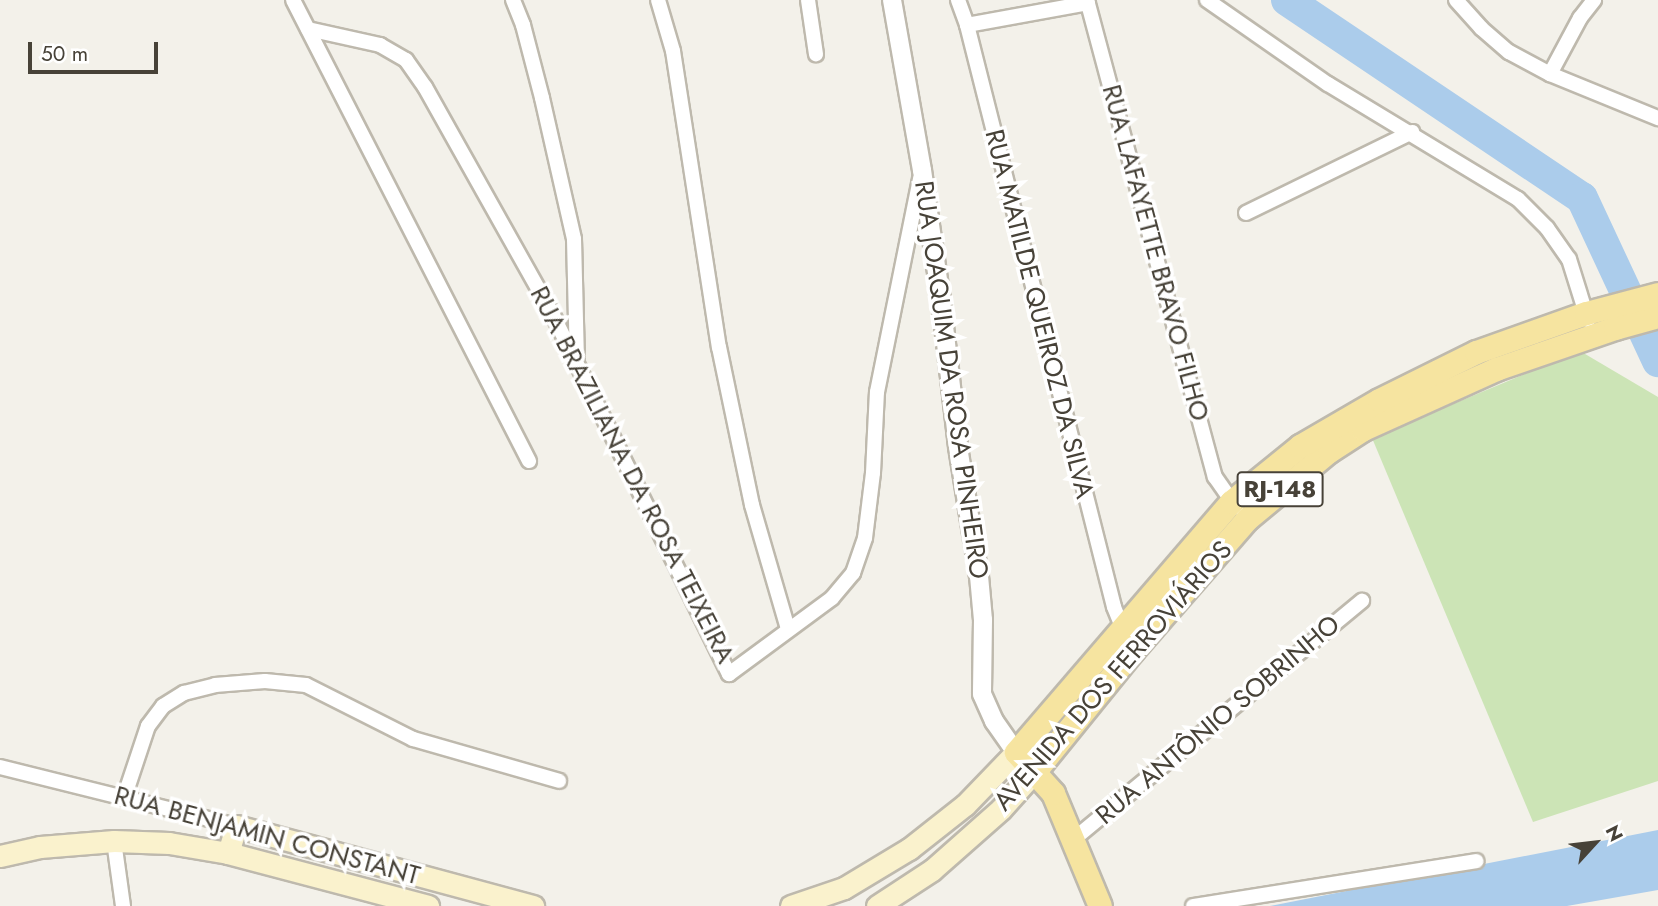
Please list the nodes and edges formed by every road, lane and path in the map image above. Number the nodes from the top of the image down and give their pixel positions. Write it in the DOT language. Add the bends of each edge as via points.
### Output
graph roads {
  1 [pos="293,0"];
  2 [pos="513,0"];
  3 [pos="658,0"];
  4 [pos="808,0"];
  5 [pos="892,0"];
  6 [pos="957,0"];
  7 [pos="1206,0"];
  8 [pos="1456,0"];
  9 [pos="1594,0"];
  10 [pos="1088,2"];
  11 [pos="967,24"];
  12 [pos="307,29"];
  13 [pos="816,54"];
  14 [pos="1550,74"];
  15 [pos="1658,118"];
  16 [pos="1412,132"];
  17 [pos="922,170"];
  18 [pos="1246,213"];
  19 [pos="1650,307"];
  20 [pos="1602,316"];
  21 [pos="577,363"];
  22 [pos="529,461"];
  23 [pos="1239,510"];
  24 [pos="1362,601"];
  25 [pos="1122,628"];
  26 [pos="788,629"];
  27 [pos="1133,650"];
  28 [pos="1016,752"];
  29 [pos="0,767"];
  30 [pos="1035,771"];
  31 [pos="559,781"];
  32 [pos="124,798"];
  33 [pos="236,826"];
  34 [pos="1074,839"];
  35 [pos="114,841"];
  36 [pos="228,853"];
  37 [pos="0,856"];
  38 [pos="1476,861"];
  39 [pos="123,906"];
  40 [pos="428,906"];
  41 [pos="533,906"];
  42 [pos="791,906"];
  43 [pos="877,906"];
  44 [pos="1100,906"];
  45 [pos="1193,906"];
  1 -- 12 [label="street"];
  2 -- 21 [label="street" via="542,98 574,239"];
  3 -- 26 [label="street" via="673,51 699,233 751,505"];
  4 -- 13 [label="street"];
  5 -- 17 [label="street, RUA JOAQUIM DA ROSA PINHEIRO"];
  6 -- 11 [label="street, RUA MATILDE QUEIROZ DA SILVA"];
  7 -- 16 [label="street" via="1328,84"];
  8 -- 14 [label="street" via="1509,52"];
  9 -- 14 [label="street"];
  10 -- 11 [label="street"];
  10 -- 23 [label="street, RUA LAFAYETTE BRAVO FILHO" via="1215,477"];
  11 -- 25 [label="street, RUA MATILDE QUEIROZ DA SILVA"];
  12 -- 21 [label="street, RUA BRAZILIANA DA ROSA TEIXEIRA" via="380,45 406,60 554,315"];
  12 -- 22 [label="street"];
  14 -- 15 [label="street"];
  16 -- 18 [label="street"];
  16 -- 20 [label="street" via="1518,199 1547,228"];
  17 -- 26 [label="street, RUA BRAZILIANA DA ROSA TEIXEIRA" via="877,392 865,538 853,573 832,598"];
  17 -- 28 [label="street, RUA JOAQUIM DA ROSA PINHEIRO" via="979,576 982,694"];
  19 -- 20 [label="main road"];
  20 -- 23 [label="main road, AVENIDA DOS FERROVIÁRIOS / RJ-148" via="1591,336 1496,369 1363,429 1284,485"];
  20 -- 23 [label="main road, RJ-148" via="1476,352 1379,400 1300,446"];
  21 -- 26 [label="street, RUA BRAZILIANA DA ROSA TEIXEIRA" via="729,674"];
  23 -- 25 [label="main road, RJ-148"];
  23 -- 27 [label="main road, AVENIDA DOS FERROVIÁRIOS / RJ-148"];
  24 -- 34 [label="street, RUA ANTÔNIO SOBRINHO"];
  25 -- 27 [label="street, RUA MATILDE QUEIROZ DA SILVA"];
  25 -- 28 [label="main road, RJ-148"];
  27 -- 30 [label="main road, AVENIDA DOS FERROVIÁRIOS / RJ-148"];
  28 -- 30 [label="main road"];
  28 -- 42 [label="main road, RJ-148" via="965,805 909,849 845,888"];
  29 -- 32 [label="street, RUA BENJAMIN CONSTANT"];
  30 -- 34 [label="main road" via="1053,793"];
  30 -- 43 [label="main road, AVENIDA DOS FERROVIÁRIOS / RJ-148" via="1001,809 932,870"];
  31 -- 32 [label="street" via="413,739 306,685 265,681 215,685 184,693 163,706 148,726"];
  32 -- 33 [label="street, RUA BENJAMIN CONSTANT"];
  33 -- 36 [label="main road"];
  33 -- 41 [label="main road, RUA BENJAMIN CONSTANT"];
  34 -- 44 [label="main road"];
  35 -- 36 [label="main road" via="169,843"];
  35 -- 37 [label="main road" via="40,847"];
  35 -- 39 [label="street"];
  36 -- 40 [label="main road"];
  38 -- 45 [label="street"];
}
